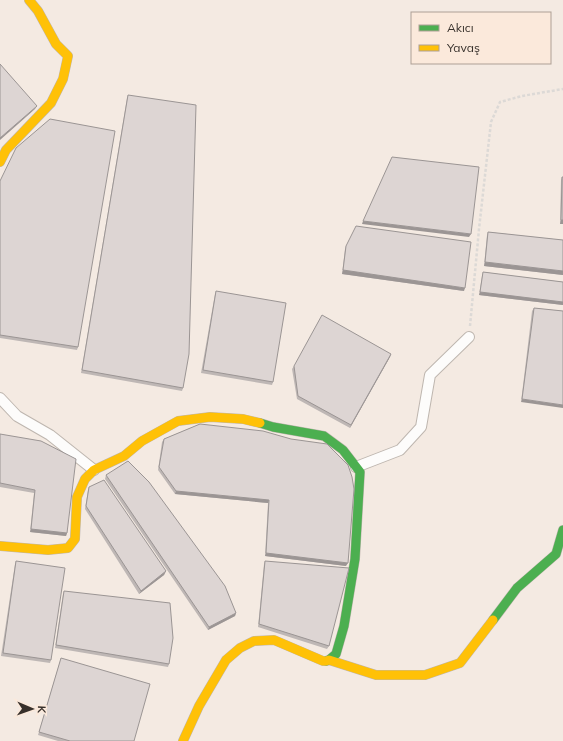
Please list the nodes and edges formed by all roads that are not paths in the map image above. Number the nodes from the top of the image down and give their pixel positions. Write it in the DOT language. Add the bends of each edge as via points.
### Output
graph roads {
  1 [pos="30,0"];
  2 [pos="0,162"];
  3 [pos="469,337"];
  4 [pos="0,398"];
  5 [pos="356,467"];
  6 [pos="94,470"];
  7 [pos="563,530"];
  8 [pos="0,546"];
  9 [pos="328,660"];
  10 [pos="183,741"];
  1 -- 2 [label="street" via="56,44 68,56 63,79 51,103 6,150"];
  3 -- 5 [label="street" via="430,375 421,427 400,450"];
  4 -- 6 [label="street" via="17,416 50,435"];
  5 -- 6 [label="street" via="343,450 324,436 273,427 243,418 210,416 178,421 142,441 124,456"];
  5 -- 9 [label="street" via="360,472 355,558 344,626 336,654"];
  6 -- 8 [label="street" via="85,479 77,497 75,539 68,548 48,550"];
  7 -- 9 [label="street" via="556,554 517,588 460,663 425,675 376,675"];
  9 -- 10 [label="street" via="323,661 274,640 254,641 240,648 226,660 199,706"];
}
